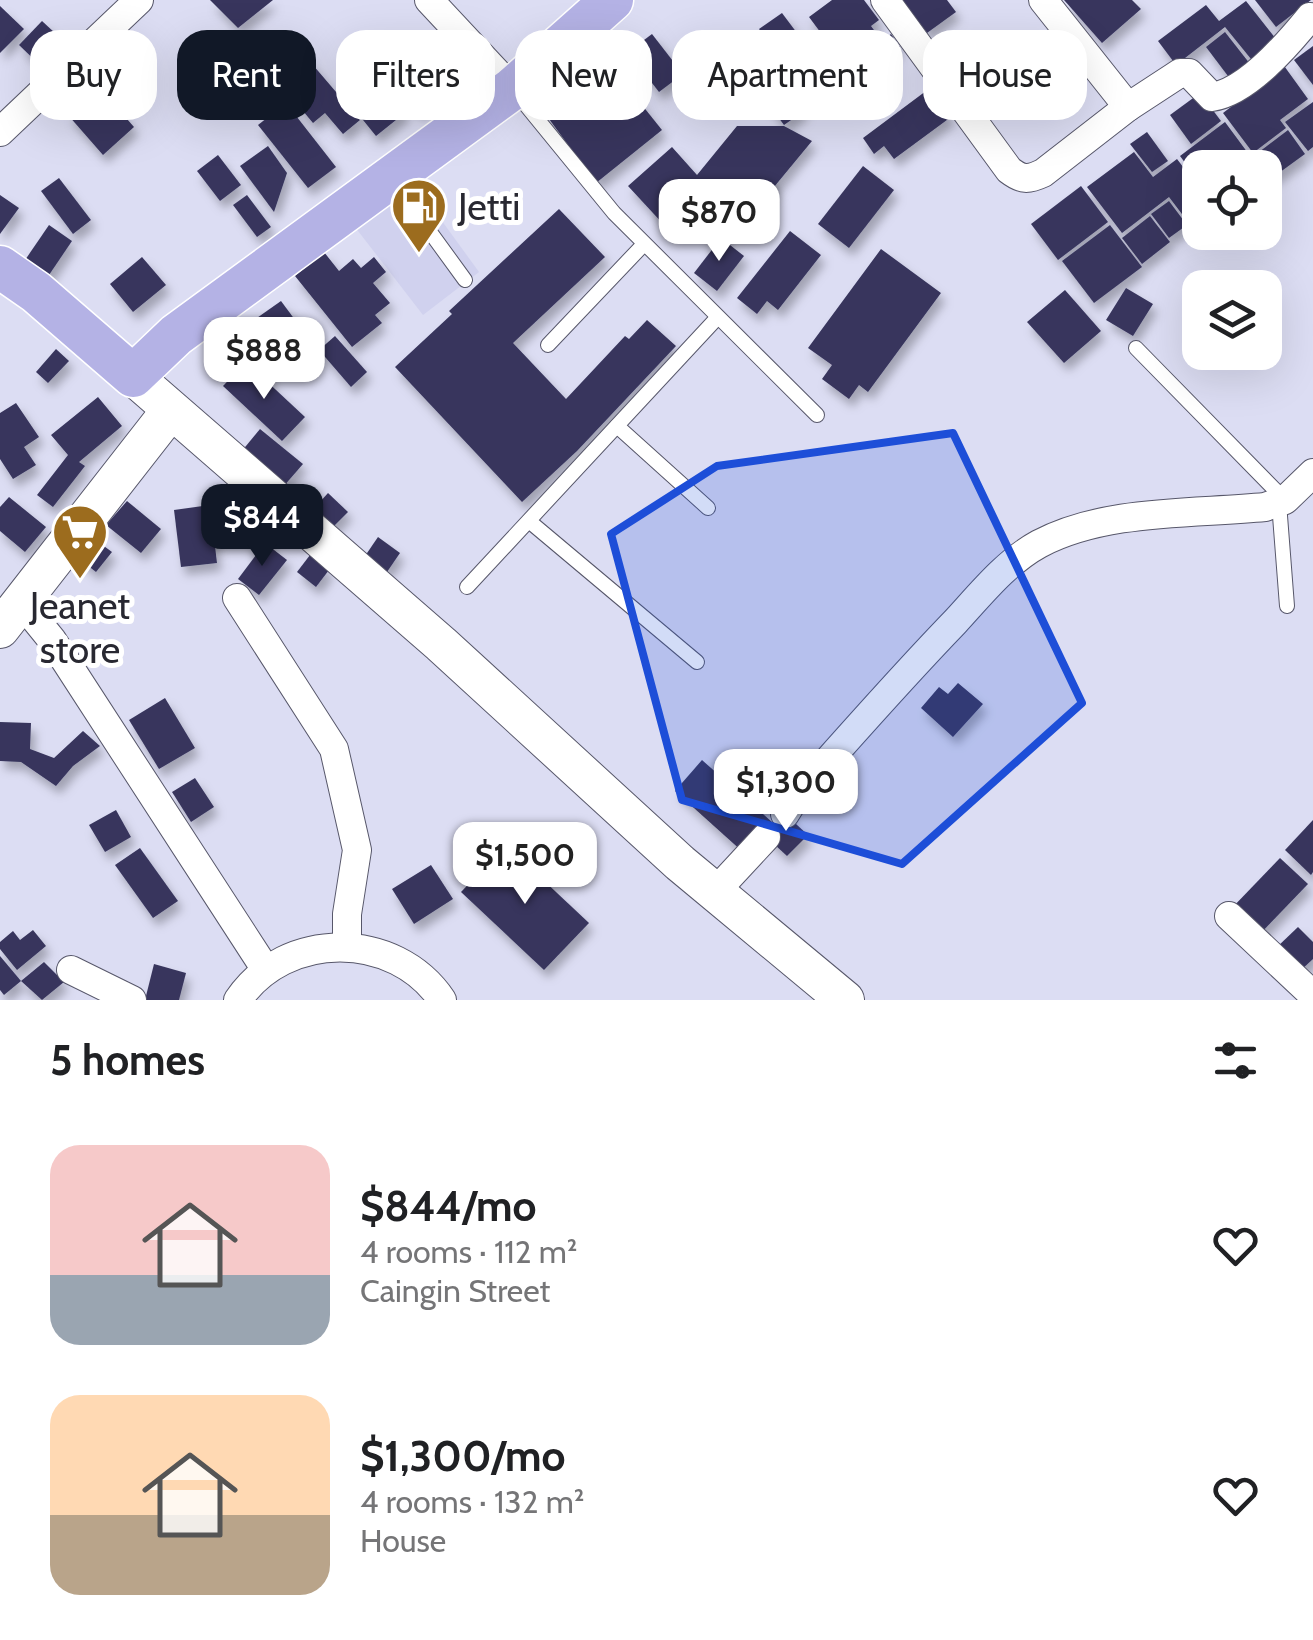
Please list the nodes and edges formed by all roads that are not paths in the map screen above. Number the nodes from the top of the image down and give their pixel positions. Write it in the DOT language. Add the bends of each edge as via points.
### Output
graph roads {
  1 [pos="139,0"];
  2 [pos="429,0"];
  3 [pos="612,0"];
  4 [pos="884,0"];
  5 [pos="1043,0"];
  6 [pos="1310,18"];
  7 [pos="512,88"];
  8 [pos="1128,107"];
  9 [pos="0,132"];
  10 [pos="390,177"];
  11 [pos="644,244"];
  12 [pos="0,267"];
  13 [pos="464,280"];
  14 [pos="717,318"];
  15 [pos="548,346"];
  16 [pos="1136,348"];
  17 [pos="134,376"];
  18 [pos="171,410"];
  19 [pos="817,415"];
  20 [pos="617,426"];
  21 [pos="1313,473"];
  22 [pos="1282,502"];
  23 [pos="708,508"];
  24 [pos="529,521"];
  25 [pos="467,587"];
  26 [pos="236,598"];
  27 [pos="1286,606"];
  28 [pos="11,616"];
  29 [pos="697,662"];
  30 [pos="786,814"];
  31 [pos="766,836"];
  32 [pos="714,893"];
  33 [pos="1229,916"];
  34 [pos="347,946"];
  35 [pos="72,970"];
  36 [pos="266,970"];
  37 [pos="1313,995"];
  38 [pos="132,1000"];
  39 [pos="238,1000"];
  40 [pos="442,1000"];
  41 [pos="845,1000"];
  1 -- 9 [label="street"];
  2 -- 7 [label="street"];
  3 -- 7 [label="main road"];
  4 -- 8 [label="street" via="1019,178 1043,173"];
  5 -- 8 [label="street"];
  6 -- 8 [label="street" via="1280,54 1224,95 1212,97 1180,73"];
  7 -- 10 [label="main road"];
  7 -- 11 [label="lane"];
  10 -- 13 [label="lane"];
  10 -- 17 [label="main road" via="176,336"];
  11 -- 14 [label="lane"];
  11 -- 15 [label="lane"];
  12 -- 17 [label="main road"];
  14 -- 19 [label="lane"];
  14 -- 20 [label="lane"];
  16 -- 22 [label="lane"];
  17 -- 18 [label="street"];
  18 -- 28 [label="street"];
  18 -- 32 [label="street"];
  20 -- 23 [label="lane"];
  20 -- 24 [label="lane"];
  21 -- 22 [label="street"];
  22 -- 27 [label="lane"];
  22 -- 30 [label="street" via="1131,518 1039,544 895,684"];
  24 -- 25 [label="lane"];
  24 -- 29 [label="lane"];
  26 -- 34 [label="street" via="334,750 356,850"];
  28 -- 36 [label="street" via="52,640"];
  31 -- 32 [label="street"];
  32 -- 41 [label="street"];
  33 -- 37 [label="street"];
  34 -- 36 [label="street" via="290,956"];
  34 -- 40 [label="street" via="397,960"];
  35 -- 38 [label="street"];
  36 -- 39 [label="street"];
}
